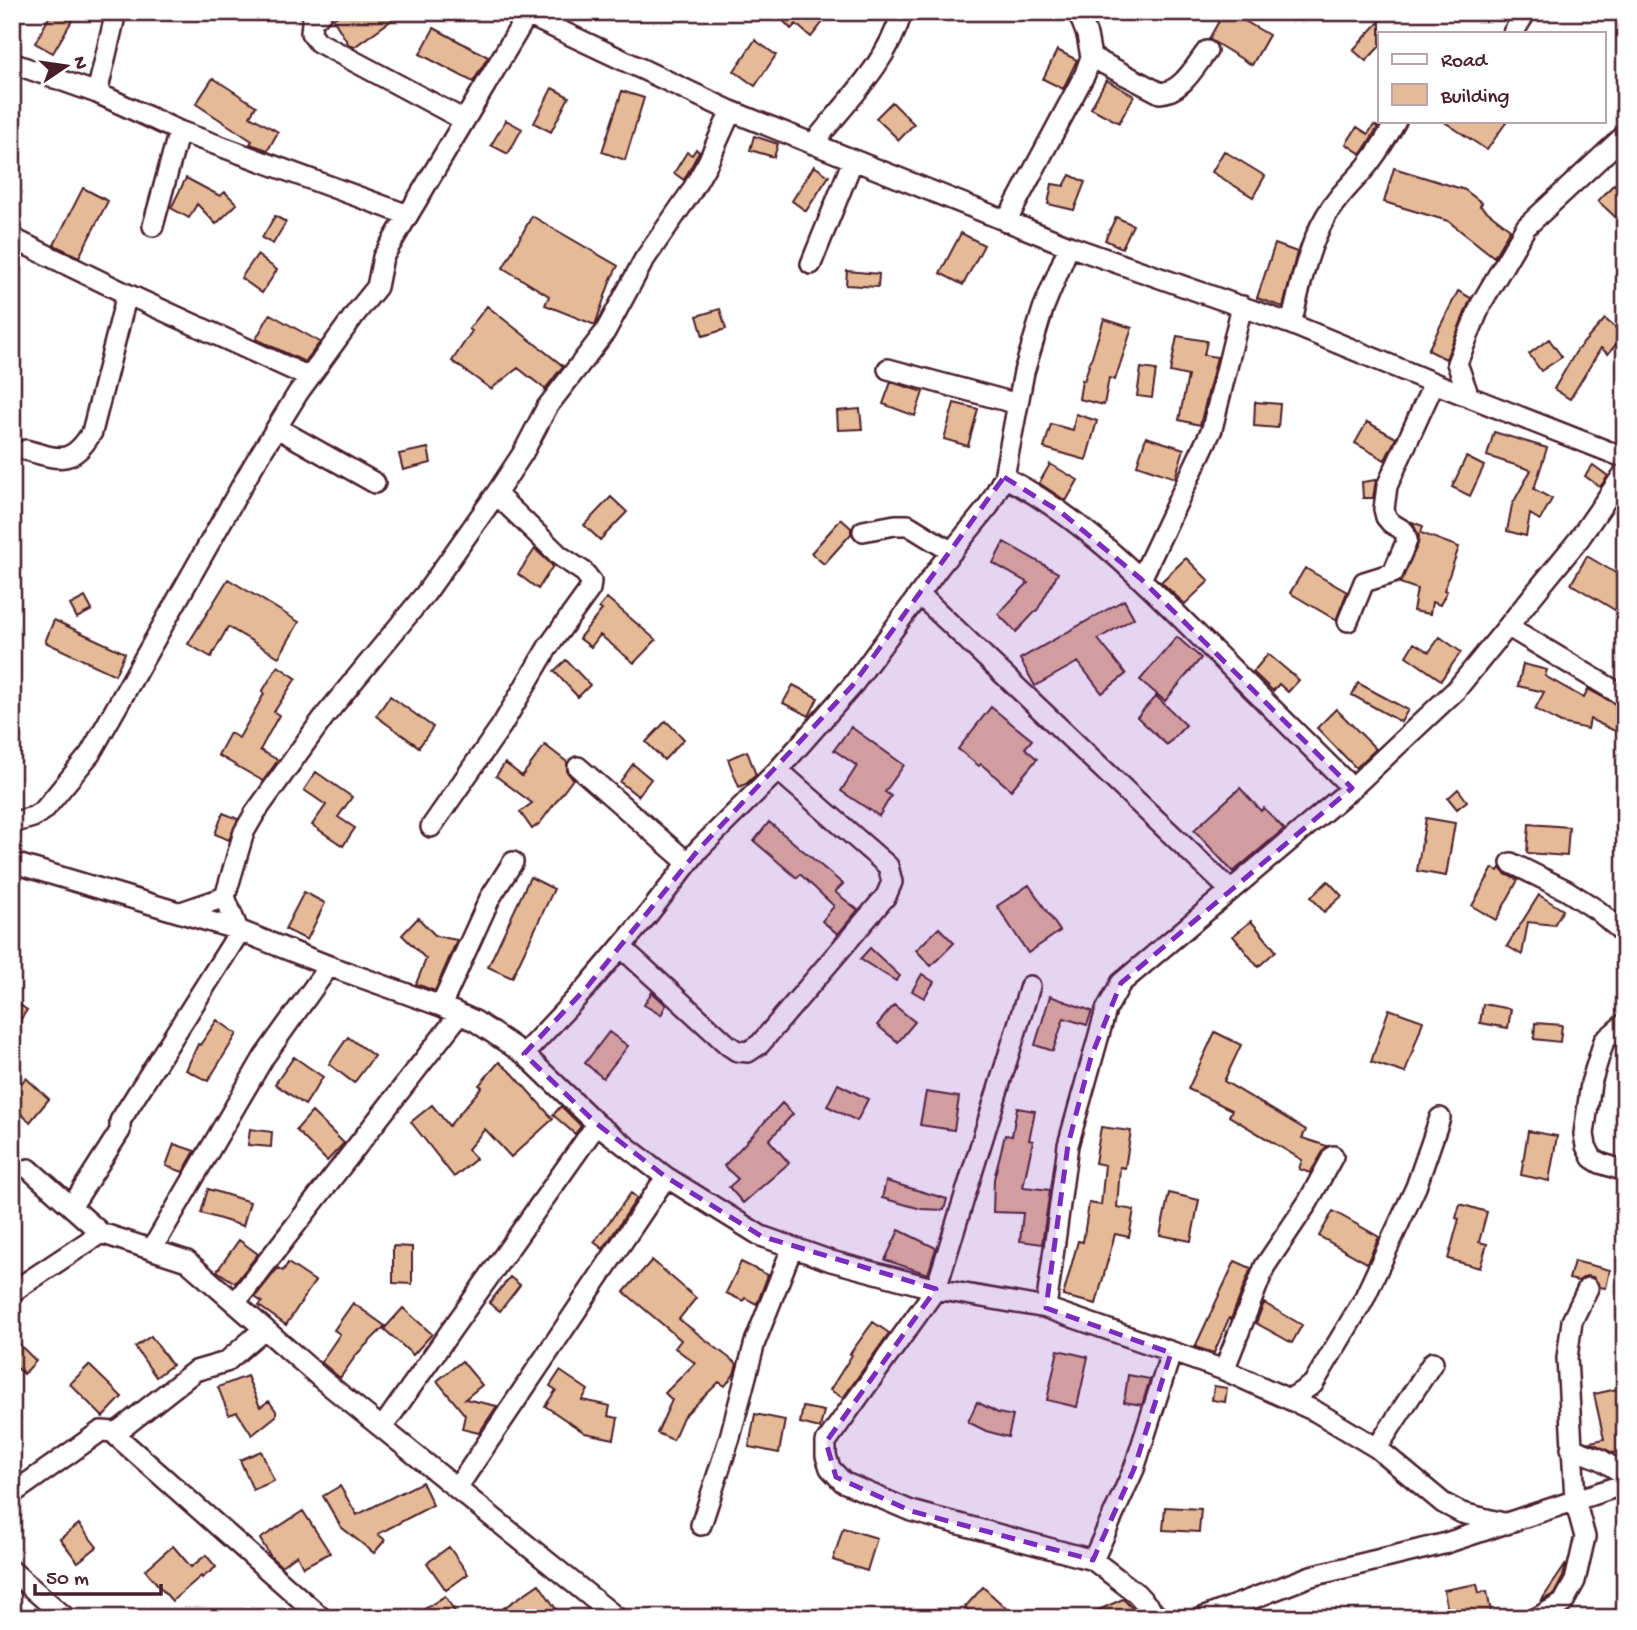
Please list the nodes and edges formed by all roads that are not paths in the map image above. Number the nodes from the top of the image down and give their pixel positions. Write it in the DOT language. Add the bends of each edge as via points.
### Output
graph roads {
  1 [pos="116,12"];
  2 [pos="322,12"];
  3 [pos="902,12"];
  4 [pos="1078,12"];
  5 [pos="1526,12"];
  6 [pos="525,13"];
  7 [pos="1514,32"];
  8 [pos="1207,51"];
  9 [pos="1091,57"];
  10 [pos="12,62"];
  11 [pos="97,93"];
  12 [pos="731,111"];
  13 [pos="464,120"];
  14 [pos="1395,122"];
  15 [pos="179,131"];
  16 [pos="1625,135"];
  17 [pos="813,144"];
  18 [pos="853,160"];
  19 [pos="408,215"];
  20 [pos="1006,222"];
  21 [pos="153,226"];
  22 [pos="12,238"];
  23 [pos="1069,246"];
  24 [pos="811,264"];
  25 [pos="127,294"];
  26 [pos="1242,306"];
  27 [pos="1291,324"];
  28 [pos="1457,363"];
  29 [pos="888,369"];
  30 [pos="309,377"];
  31 [pos="1428,381"];
  32 [pos="1469,397"];
  33 [pos="1018,404"];
  34 [pos="277,428"];
  35 [pos="26,450"];
  36 [pos="1625,458"];
  37 [pos="1625,472"];
  38 [pos="1004,477"];
  39 [pos="375,483"];
  40 [pos="496,494"];
  41 [pos="863,531"];
  42 [pos="952,552"];
  43 [pos="1141,579"];
  44 [pos="920,595"];
  45 [pos="1348,621"];
  46 [pos="1508,627"];
  47 [pos="1625,697"];
  48 [pos="578,767"];
  49 [pos="778,770"];
  50 [pos="1352,788"];
  51 [pos="12,824"];
  52 [pos="431,827"];
  53 [pos="13,861"];
  54 [pos="513,862"];
  55 [pos="688,863"];
  56 [pos="1511,863"];
  57 [pos="1230,890"];
  58 [pos="225,897"];
  59 [pos="181,912"];
  60 [pos="239,931"];
  61 [pos="1625,933"];
  62 [pos="621,947"];
  63 [pos="329,966"];
  64 [pos="1030,986"];
  65 [pos="441,1006"];
  66 [pos="459,1015"];
  67 [pos="1625,1023"];
  68 [pos="524,1054"];
  69 [pos="1440,1118"];
  70 [pos="597,1124"];
  71 [pos="1333,1156"];
  72 [pos="29,1168"];
  73 [pos="1625,1171"];
  74 [pos="666,1177"];
  75 [pos="72,1206"];
  76 [pos="101,1233"];
  77 [pos="792,1248"];
  78 [pos="152,1249"];
  79 [pos="1588,1288"];
  80 [pos="936,1289"];
  81 [pos="12,1292"];
  82 [pos="234,1303"];
  83 [pos="1046,1308"];
  84 [pos="264,1329"];
  85 [pos="1171,1353"];
  86 [pos="1433,1362"];
  87 [pos="1224,1370"];
  88 [pos="1313,1384"];
  89 [pos="1290,1399"];
  90 [pos="1315,1411"];
  91 [pos="382,1428"];
  92 [pos="112,1432"];
  93 [pos="1377,1448"];
  94 [pos="1572,1448"];
  95 [pos="1625,1475"];
  96 [pos="1618,1487"];
  97 [pos="457,1488"];
  98 [pos="12,1494"];
  99 [pos="1575,1500"];
  100 [pos="1507,1524"];
  101 [pos="701,1525"];
  102 [pos="1583,1528"];
  103 [pos="1093,1560"];
  104 [pos="12,1571"];
  105 [pos="1564,1610"];
  106 [pos="1209,1617"];
  107 [pos="66,1618"];
  108 [pos="322,1618"];
  109 [pos="617,1618"];
  110 [pos="1159,1618"];
  111 [pos="1537,1618"];
  1 -- 11 [label="street"];
  2 -- 13 [label="street" via="312,22 311,33 318,42"];
  3 -- 17 [label="street" via="881,58"];
  4 -- 9 [label="street"];
  5 -- 7 [label="street"];
  6 -- 12 [label="street"];
  6 -- 13 [label="street"];
  8 -- 9 [label="street" via="1177,87 1160,93"];
  9 -- 20 [label="street"];
  10 -- 11 [label="street"];
  11 -- 15 [label="street"];
  12 -- 17 [label="street"];
  12 -- 40 [label="street" via="691,192 644,260 605,332 547,407"];
  13 -- 19 [label="street"];
  14 -- 27 [label="street" via="1325,218"];
  15 -- 19 [label="street"];
  15 -- 21 [label="street"];
  16 -- 28 [label="street" via="1526,227 1481,304"];
  17 -- 18 [label="street"];
  18 -- 20 [label="street"];
  18 -- 24 [label="street"];
  19 -- 30 [label="street" via="383,257 377,287"];
  20 -- 23 [label="street"];
  22 -- 25 [label="street"];
  23 -- 26 [label="street"];
  23 -- 33 [label="street" via="1043,309"];
  25 -- 30 [label="street"];
  25 -- 35 [label="street" via="92,432 80,451 53,458"];
  26 -- 27 [label="street"];
  26 -- 43 [label="street" via="1212,429"];
  27 -- 31 [label="street"];
  28 -- 31 [label="street"];
  28 -- 32 [label="street"];
  29 -- 33 [label="street"];
  30 -- 34 [label="street"];
  31 -- 32 [label="street"];
  31 -- 45 [label="street" via="1387,486 1386,517 1404,531 1407,540 1393,573 1364,582"];
  32 -- 36 [label="street"];
  33 -- 38 [label="street"];
  34 -- 39 [label="street"];
  34 -- 51 [label="street" via="90,754 44,810"];
  37 -- 46 [label="street" via="1579,539"];
  38 -- 42 [label="street" via="988,507"];
  38 -- 43 [label="street" via="1034,492"];
  40 -- 52 [label="street" via="584,572 591,581 590,589"];
  40 -- 58 [label="street" via="426,593 324,717 265,799 244,832"];
  41 -- 42 [label="street" via="908,525"];
  42 -- 44 [label="street"];
  43 -- 50 [label="street"];
  44 -- 49 [label="street" via="852,686"];
  44 -- 57 [label="street"];
  46 -- 47 [label="street"];
  46 -- 50 [label="street" via="1456,690"];
  48 -- 55 [label="street"];
  49 -- 55 [label="street"];
  49 -- 62 [label="street" via="888,866 892,882 886,896 760,1044 748,1052 728,1045"];
  50 -- 57 [label="street"];
  53 -- 59 [label="street"];
  54 -- 65 [label="street" via="490,898"];
  55 -- 62 [label="street"];
  56 -- 61 [label="street" via="1566,890"];
  57 -- 83 [label="street" via="1121,984 1106,1010 1068,1145"];
  58 -- 59 [label="street"];
  58 -- 60 [label="street"];
  59 -- 60 [label="street"];
  60 -- 63 [label="street"];
  60 -- 75 [label="street"];
  62 -- 68 [label="street"];
  63 -- 65 [label="street"];
  63 -- 78 [label="street" via="264,1057"];
  64 -- 80 [label="street"];
  65 -- 66 [label="street"];
  66 -- 68 [label="street" via="481,1024"];
  66 -- 82 [label="street"];
  67 -- 73 [label="street" via="1604,1041 1591,1083 1584,1134 1592,1158"];
  68 -- 70 [label="street"];
  69 -- 88 [label="street" via="1394,1238"];
  70 -- 74 [label="street"];
  70 -- 91 [label="street"];
  71 -- 87 [label="street" via="1265,1266"];
  72 -- 75 [label="street"];
  74 -- 77 [label="street" via="761,1236"];
  74 -- 97 [label="street"];
  75 -- 76 [label="street"];
  76 -- 78 [label="street"];
  76 -- 81 [label="street"];
  77 -- 80 [label="street"];
  77 -- 101 [label="street" via="755,1342"];
  78 -- 82 [label="street" via="187,1261"];
  79 -- 94 [label="street" via="1572,1321 1567,1358"];
  80 -- 83 [label="street"];
  80 -- 103 [label="street" via="826,1442 830,1468 843,1482 911,1511"];
  82 -- 84 [label="street"];
  83 -- 85 [label="street"];
  84 -- 91 [label="street"];
  84 -- 92 [label="street" via="226,1362 195,1371"];
  85 -- 87 [label="street"];
  85 -- 103 [label="street" via="1134,1469"];
  86 -- 93 [label="street"];
  87 -- 89 [label="street"];
  88 -- 89 [label="street"];
  88 -- 90 [label="street"];
  89 -- 90 [label="street"];
  90 -- 93 [label="street"];
  91 -- 97 [label="street"];
  92 -- 98 [label="street" via="101,1431"];
  92 -- 108 [label="street"];
  93 -- 100 [label="street" via="1443,1503 1462,1513"];
  94 -- 95 [label="street"];
  94 -- 99 [label="street"];
  96 -- 99 [label="street"];
  96 -- 102 [label="street"];
  97 -- 109 [label="street"];
  99 -- 100 [label="street"];
  99 -- 102 [label="street"];
  100 -- 106 [label="street" via="1311,1576"];
  102 -- 105 [label="street" via="1581,1560"];
  103 -- 110 [label="street" via="1136,1593"];
  104 -- 107 [label="street"];
  105 -- 111 [label="street"];
}
